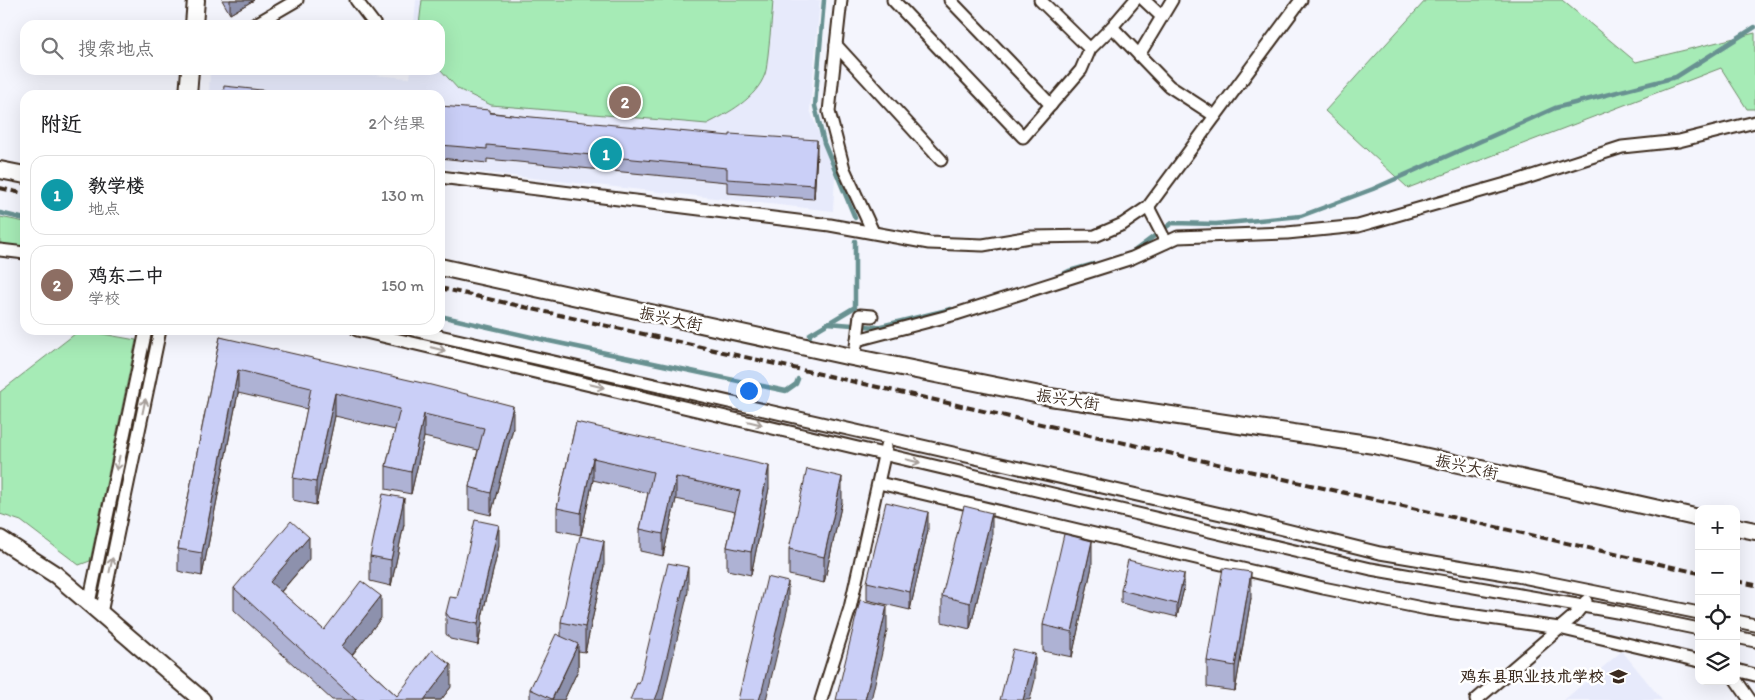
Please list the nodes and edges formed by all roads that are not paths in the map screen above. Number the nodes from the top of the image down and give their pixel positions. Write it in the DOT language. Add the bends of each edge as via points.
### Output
graph roads {
  1 [pos="196,0"];
  2 [pos="297,0"];
  3 [pos="356,0"];
  4 [pos="841,0"];
  5 [pos="893,0"];
  6 [pos="950,0"];
  7 [pos="1040,0"];
  8 [pos="1135,0"];
  9 [pos="1144,0"];
  10 [pos="1172,0"];
  11 [pos="1301,0"];
  12 [pos="1161,16"];
  13 [pos="194,20"];
  14 [pos="263,20"];
  15 [pos="371,20"];
  16 [pos="1112,27"];
  17 [pos="836,45"];
  18 [pos="1090,49"];
  19 [pos="1139,55"];
  20 [pos="190,75"];
  21 [pos="188,90"];
  22 [pos="1051,105"];
  23 [pos="1215,116"];
  24 [pos="1755,122"];
  25 [pos="941,160"];
  26 [pos="0,170"];
  27 [pos="20,174"];
  28 [pos="445,178"];
  29 [pos="1148,207"];
  30 [pos="873,232"];
  31 [pos="1166,242"];
  32 [pos="0,250"];
  33 [pos="20,252"];
  34 [pos="445,268"];
  35 [pos="872,316"];
  36 [pos="145,335"];
  37 [pos="159,335"];
  38 [pos="378,335"];
  39 [pos="435,335"];
  40 [pos="857,340"];
  41 [pos="854,358"];
  42 [pos="888,438"];
  43 [pos="879,483"];
  44 [pos="1695,517"];
  45 [pos="1740,527"];
  46 [pos="1755,531"];
  47 [pos="0,539"];
  48 [pos="1592,591"];
  49 [pos="1584,606"];
  50 [pos="95,608"];
  51 [pos="1695,612"];
  52 [pos="1740,622"];
  53 [pos="1755,625"];
  54 [pos="1559,628"];
  55 [pos="1695,628"];
  56 [pos="1740,638"];
  57 [pos="1755,641"];
  58 [pos="1695,661"];
  59 [pos="1740,671"];
  60 [pos="1755,675"];
  61 [pos="1740,685"];
  62 [pos="202,700"];
  63 [pos="821,700"];
  64 [pos="1476,700"];
  65 [pos="1750,700"];
  1 -- 13 [label="street"];
  2 -- 14 [label="street"];
  3 -- 15 [label="street"];
  4 -- 17 [label="street"];
  5 -- 22 [label="street" via="1023,137"];
  6 -- 22 [label="street"];
  7 -- 18 [label="street"];
  8 -- 16 [label="street"];
  9 -- 12 [label="street"];
  10 -- 12 [label="street"];
  11 -- 23 [label="street"];
  12 -- 19 [label="street"];
  16 -- 18 [label="street"];
  16 -- 19 [label="street"];
  17 -- 25 [label="street"];
  17 -- 30 [label="street" via="830,112 844,169"];
  18 -- 22 [label="street" via="1081,70"];
  19 -- 23 [label="street" via="1169,86"];
  20 -- 21 [label="street"];
  23 -- 29 [label="street"];
  24 -- 31 [label="street" via="1679,141 1622,147 1358,226 1287,233 1178,237"];
  26 -- 27 [label="street"];
  28 -- 30 [label="street"];
  29 -- 30 [label="street" via="1123,224 1095,236 1030,237 984,245 929,243"];
  29 -- 31 [label="street"];
  31 -- 40 [label="street" via="1132,258 956,314"];
  32 -- 33 [label="street"];
  34 -- 41 [label="street, 振兴大街"];
  35 -- 40 [label="street" via="860,315"];
  36 -- 50 [label="street, one-way"];
  50 -- 37 [label="street, one-way"];
  38 -- 49 [label="street, one-way" via="1371,569"];
  39 -- 42 [label="street"];
  40 -- 41 [label="street"];
  41 -- 44 [label="street, 振兴大街" via="1050,397 1374,445"];
  42 -- 43 [label="street"];
  42 -- 48 [label="street" via="1380,552"];
  43 -- 54 [label="street" via="1323,588 1427,609"];
  43 -- 63 [label="street" via="850,608"];
  45 -- 46 [label="street"];
  47 -- 50 [label="street" via="56,575"];
  48 -- 49 [label="street"];
  48 -- 51 [label="street"];
  49 -- 54 [label="street"];
  49 -- 55 [label="street"];
  50 -- 62 [label="street"];
  52 -- 53 [label="street"];
  54 -- 58 [label="street"];
  54 -- 64 [label="street"];
  56 -- 57 [label="street"];
  59 -- 60 [label="street"];
  61 -- 65 [label="street"];
}
